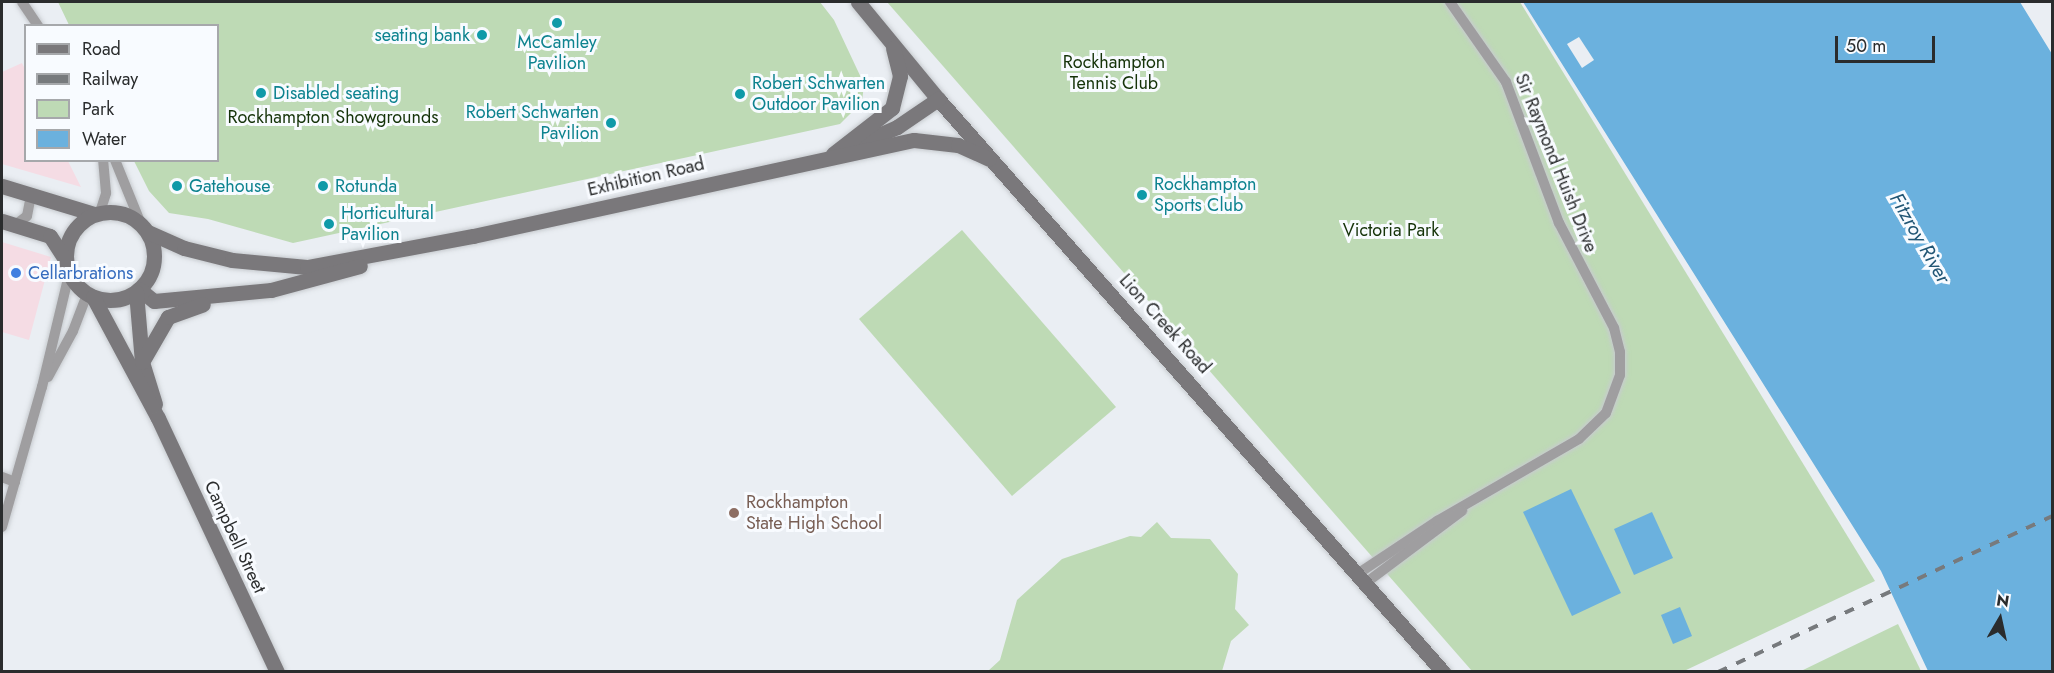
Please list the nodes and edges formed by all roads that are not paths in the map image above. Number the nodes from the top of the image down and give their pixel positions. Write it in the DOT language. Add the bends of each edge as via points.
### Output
graph roads {
  1 [pos="22,2"];
  2 [pos="858,2"];
  3 [pos="1450,2"];
  4 [pos="37,24"];
  5 [pos="890,40"];
  6 [pos="938,99"];
  7 [pos="828,157"];
  8 [pos="103,162"];
  9 [pos="116,162"];
  10 [pos="995,162"];
  11 [pos="2,186"];
  12 [pos="31,195"];
  13 [pos="97,213"];
  14 [pos="8,223"];
  15 [pos="144,228"];
  16 [pos="473,236"];
  17 [pos="66,263"];
  18 [pos="271,290"];
  19 [pos="138,291"];
  20 [pos="90,296"];
  21 [pos="142,362"];
  22 [pos="42,387"];
  23 [pos="158,418"];
  24 [pos="2,477"];
  25 [pos="15,482"];
  26 [pos="2,527"];
  27 [pos="1363,578"];
  28 [pos="277,672"];
  29 [pos="1443,672"];
  1 -- 4 [label="street"];
  2 -- 5 [label="street, Lion Creek Road"];
  3 -- 27 [label="street, Sir Raymond Huish Drive" via="1506,82 1559,223 1614,328 1622,364 1616,393 1595,426 1485,492"];
  5 -- 6 [label="street, Lion Creek Road"];
  5 -- 7 [label="street, Exhibition Road" via="900,76 892,108"];
  6 -- 7 [label="street, Exhibition Road" via="897,127"];
  6 -- 10 [label="street, Lion Creek Road"];
  7 -- 10 [label="street, Exhibition Road" via="925,139 958,145"];
  7 -- 16 [label="street, Exhibition Road"];
  8 -- 13 [label="street" via="106,193"];
  9 -- 15 [label="street"];
  10 -- 27 [label="street, Lion Creek Road"];
  11 -- 12 [label="street"];
  12 -- 13 [label="street"];
  12 -- 14 [label="street" via="27,216"];
  13 -- 15 [label="street" via="123,213"];
  13 -- 17 [label="street" via="76,227 69,237"];
  14 -- 17 [label="street" via="50,236"];
  15 -- 16 [label="street, Exhibition Road" via="194,250 271,267 307,267"];
  15 -- 19 [label="street" via="155,256 148,280"];
  16 -- 18 [label="street, Exhibition Road"];
  17 -- 20 [label="street" via="78,287"];
  17 -- 22 [label="street" via="67,283"];
  18 -- 19 [label="street, Exhibition Road" via="154,301"];
  18 -- 21 [label="street, Exhibition Road" via="183,309 168,317"];
  19 -- 20 [label="street" via="108,300"];
  19 -- 21 [label="street, Campbell Street"];
  20 -- 22 [label="street"];
  20 -- 23 [label="street, Campbell Street"];
  21 -- 23 [label="street, Campbell Street"];
  22 -- 25 [label="street"];
  23 -- 28 [label="street, Campbell Street"];
  24 -- 25 [label="street"];
  25 -- 26 [label="street"];
  27 -- 29 [label="street, Lion Creek Road"];
}
